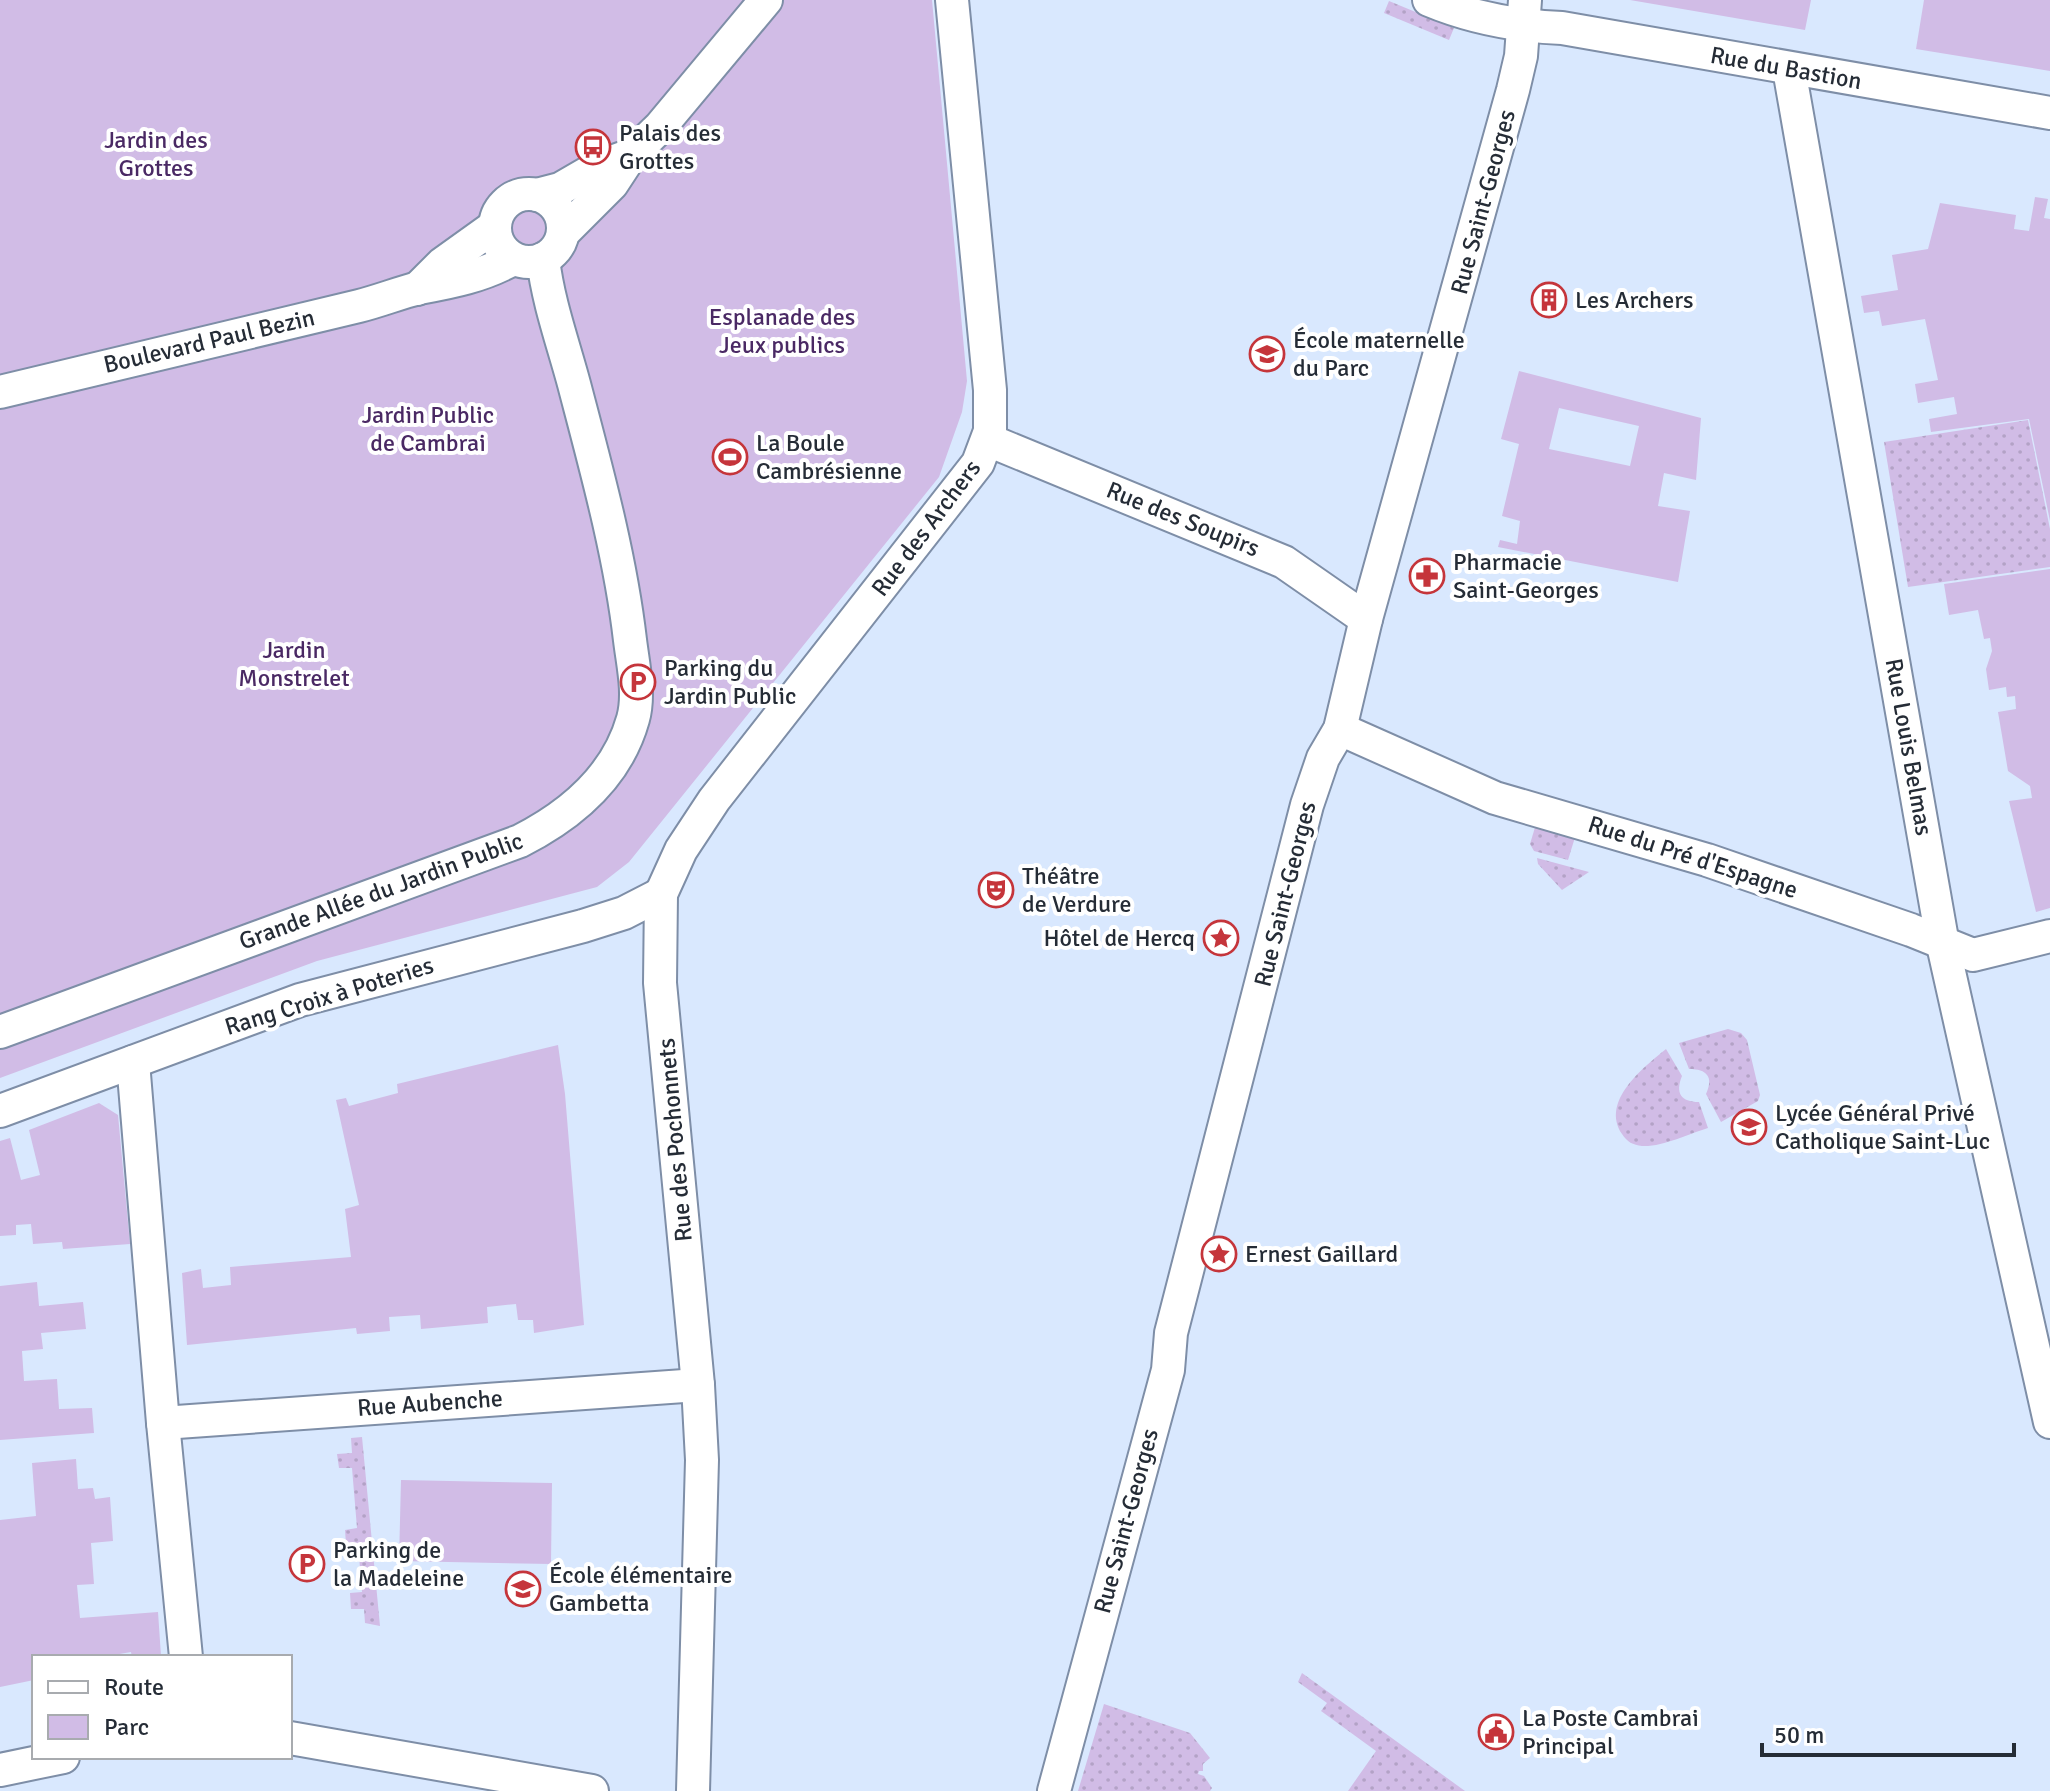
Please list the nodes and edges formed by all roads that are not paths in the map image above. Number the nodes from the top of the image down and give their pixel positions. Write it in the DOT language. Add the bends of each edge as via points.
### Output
graph roads {
  1 [pos="766,0"];
  2 [pos="952,0"];
  3 [pos="1429,0"];
  4 [pos="1523,13"];
  5 [pos="1789,69"];
  6 [pos="2050,113"];
  7 [pos="631,155"];
  8 [pos="537,195"];
  9 [pos="495,226"];
  10 [pos="563,233"];
  11 [pos="528,259"];
  12 [pos="417,289"];
  13 [pos="0,392"];
  14 [pos="988,440"];
  15 [pos="1366,619"];
  16 [pos="1340,729"];
  17 [pos="661,894"];
  18 [pos="2050,936"];
  19 [pos="1943,945"];
  20 [pos="0,1032"];
  21 [pos="133,1062"];
  22 [pos="0,1111"];
  23 [pos="698,1385"];
  24 [pos="2050,1422"];
  25 [pos="163,1423"];
  26 [pos="186,1655"];
  27 [pos="292,1738"];
  28 [pos="53,1759"];
  29 [pos="0,1770"];
  30 [pos="592,1791"];
  31 [pos="693,1791"];
  32 [pos="1054,1791"];
  1 -- 7 [label="street"];
  2 -- 14 [label="street, Rue des Archers" via="990,390"];
  3 -- 4 [label="street, Rue du Bastion" via="1473,16"];
  4 -- 5 [label="street, Rue du Bastion" via="1562,28"];
  4 -- 15 [label="street, Rue Saint-Georges" via="1513,90"];
  5 -- 6 [label="street, Rue du Bastion"];
  5 -- 19 [label="street, Rue Louis Belmas"];
  7 -- 8 [label="street"];
  7 -- 10 [label="street" via="612,184"];
  8 -- 9 [label="street" via="511,199"];
  8 -- 10 [label="street" via="557,209"];
  9 -- 11 [label="street" via="497,242"];
  9 -- 12 [label="street, Boulevard Paul Bezin"];
  10 -- 11 [label="street" via="557,248"];
  11 -- 12 [label="street, Boulevard Paul Bezin"];
  11 -- 20 [label="street, Grande Allée du Jardin Public" via="549,295 603,499 628,622 636,691 634,716 618,754 573,809 492,853"];
  12 -- 13 [label="street, Boulevard Paul Bezin"];
  14 -- 15 [label="street, Rue des Soupirs" via="1275,557"];
  14 -- 17 [label="street, Rue des Archers" via="978,463 944,508 714,800 681,850"];
  15 -- 16 [label="street, Rue Saint-Georges"];
  16 -- 19 [label="street, Rue du Pré d'Espagne" via="1495,798 1707,860"];
  16 -- 32 [label="street, Rue Saint-Georges" via="1323,758 1307,805 1171,1333 1168,1370"];
  17 -- 21 [label="street, Rang Croix à Poteries" via="583,926 300,1000"];
  17 -- 23 [label="street, Rue des Pochonnets" via="660,983"];
  18 -- 19 [label="street, Rue du Pré d'Espagne" via="1973,955"];
  19 -- 24 [label="street, Rue Louis Belmas"];
  21 -- 22 [label="street, Rang Croix à Poteries"];
  21 -- 25 [label="street"];
  23 -- 25 [label="street, Rue Aubenche"];
  23 -- 31 [label="street, Rue des Pochonnets" via="702,1460"];
  25 -- 26 [label="street"];
  27 -- 30 [label="street"];
  28 -- 29 [label="street"];
}
